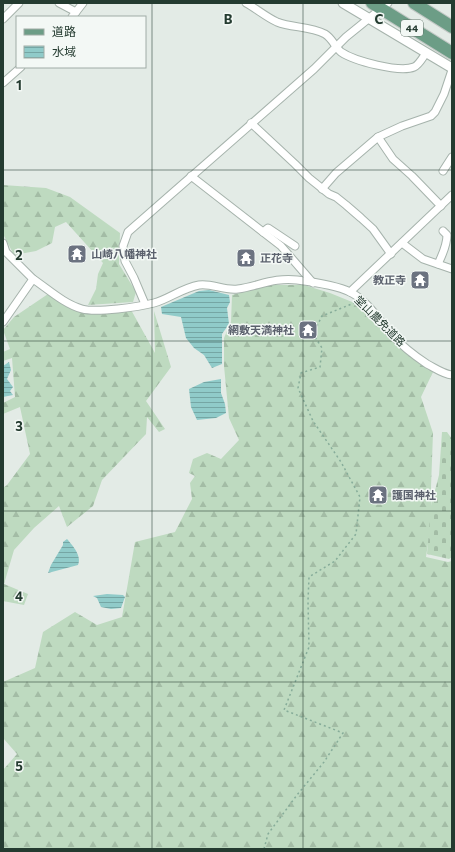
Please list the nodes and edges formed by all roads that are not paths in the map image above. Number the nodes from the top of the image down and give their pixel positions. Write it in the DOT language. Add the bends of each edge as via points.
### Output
graph roads {
  1 [pos="19,3"];
  2 [pos="59,3"];
  3 [pos="83,3"];
  4 [pos="246,3"];
  5 [pos="343,3"];
  6 [pos="414,3"];
  7 [pos="380,5"];
  8 [pos="74,15"];
  9 [pos="369,18"];
  10 [pos="3,19"];
  11 [pos="452,27"];
  12 [pos="336,47"];
  13 [pos="426,53"];
  14 [pos="452,53"];
  15 [pos="20,68"];
  16 [pos="452,69"];
  17 [pos="3,83"];
  18 [pos="252,124"];
  19 [pos="378,137"];
  20 [pos="452,157"];
  21 [pos="443,171"];
  22 [pos="191,176"];
  23 [pos="322,189"];
  24 [pos="452,195"];
  25 [pos="441,206"];
  26 [pos="443,231"];
  27 [pos="263,232"];
  28 [pos="3,243"];
  29 [pos="402,243"];
  30 [pos="295,246"];
  31 [pos="391,254"];
  32 [pos="438,264"];
  33 [pos="452,269"];
  34 [pos="33,279"];
  35 [pos="313,282"];
  36 [pos="350,292"];
  37 [pos="145,304"];
  38 [pos="3,322"];
  39 [pos="452,375"];
  1 -- 10 [label="street"];
  2 -- 8 [label="street"];
  3 -- 8 [label="street"];
  4 -- 12 [label="street" via="278,22 326,35"];
  5 -- 9 [label="street"];
  6 -- 11 [label="main road, 44"];
  7 -- 9 [label="street"];
  7 -- 14 [label="main road, 44"];
  9 -- 12 [label="street"];
  9 -- 13 [label="street"];
  12 -- 13 [label="street" via="349,57 375,65 405,69 416,66"];
  12 -- 18 [label="street"];
  13 -- 16 [label="street"];
  15 -- 17 [label="street"];
  16 -- 19 [label="street" via="444,94 431,116"];
  18 -- 22 [label="street"];
  18 -- 23 [label="street"];
  19 -- 23 [label="street" via="336,173"];
  19 -- 25 [label="street" via="393,158"];
  20 -- 21 [label="street"];
  22 -- 27 [label="street"];
  22 -- 37 [label="street" via="128,232 123,246 125,261"];
  23 -- 31 [label="street" via="346,205 373,229"];
  24 -- 25 [label="street"];
  25 -- 29 [label="street"];
  26 -- 32 [label="street" via="447,235 447,240"];
  27 -- 30 [label="street" via="268,228"];
  27 -- 35 [label="street" via="282,246"];
  28 -- 34 [label="street, 堂山農免道路" via="6,252"];
  29 -- 31 [label="street"];
  29 -- 32 [label="street" via="423,259"];
  31 -- 36 [label="street"];
  32 -- 33 [label="street"];
  34 -- 37 [label="street, 堂山農免道路" via="64,301 81,309 92,311"];
  34 -- 38 [label="street"];
  35 -- 36 [label="street, 堂山農免道路"];
  35 -- 37 [label="street, 堂山農免道路" via="296,279 269,280 237,289 199,285 176,292 155,303"];
  36 -- 39 [label="street, 堂山農免道路" via="361,300 405,347 436,369"];
}
